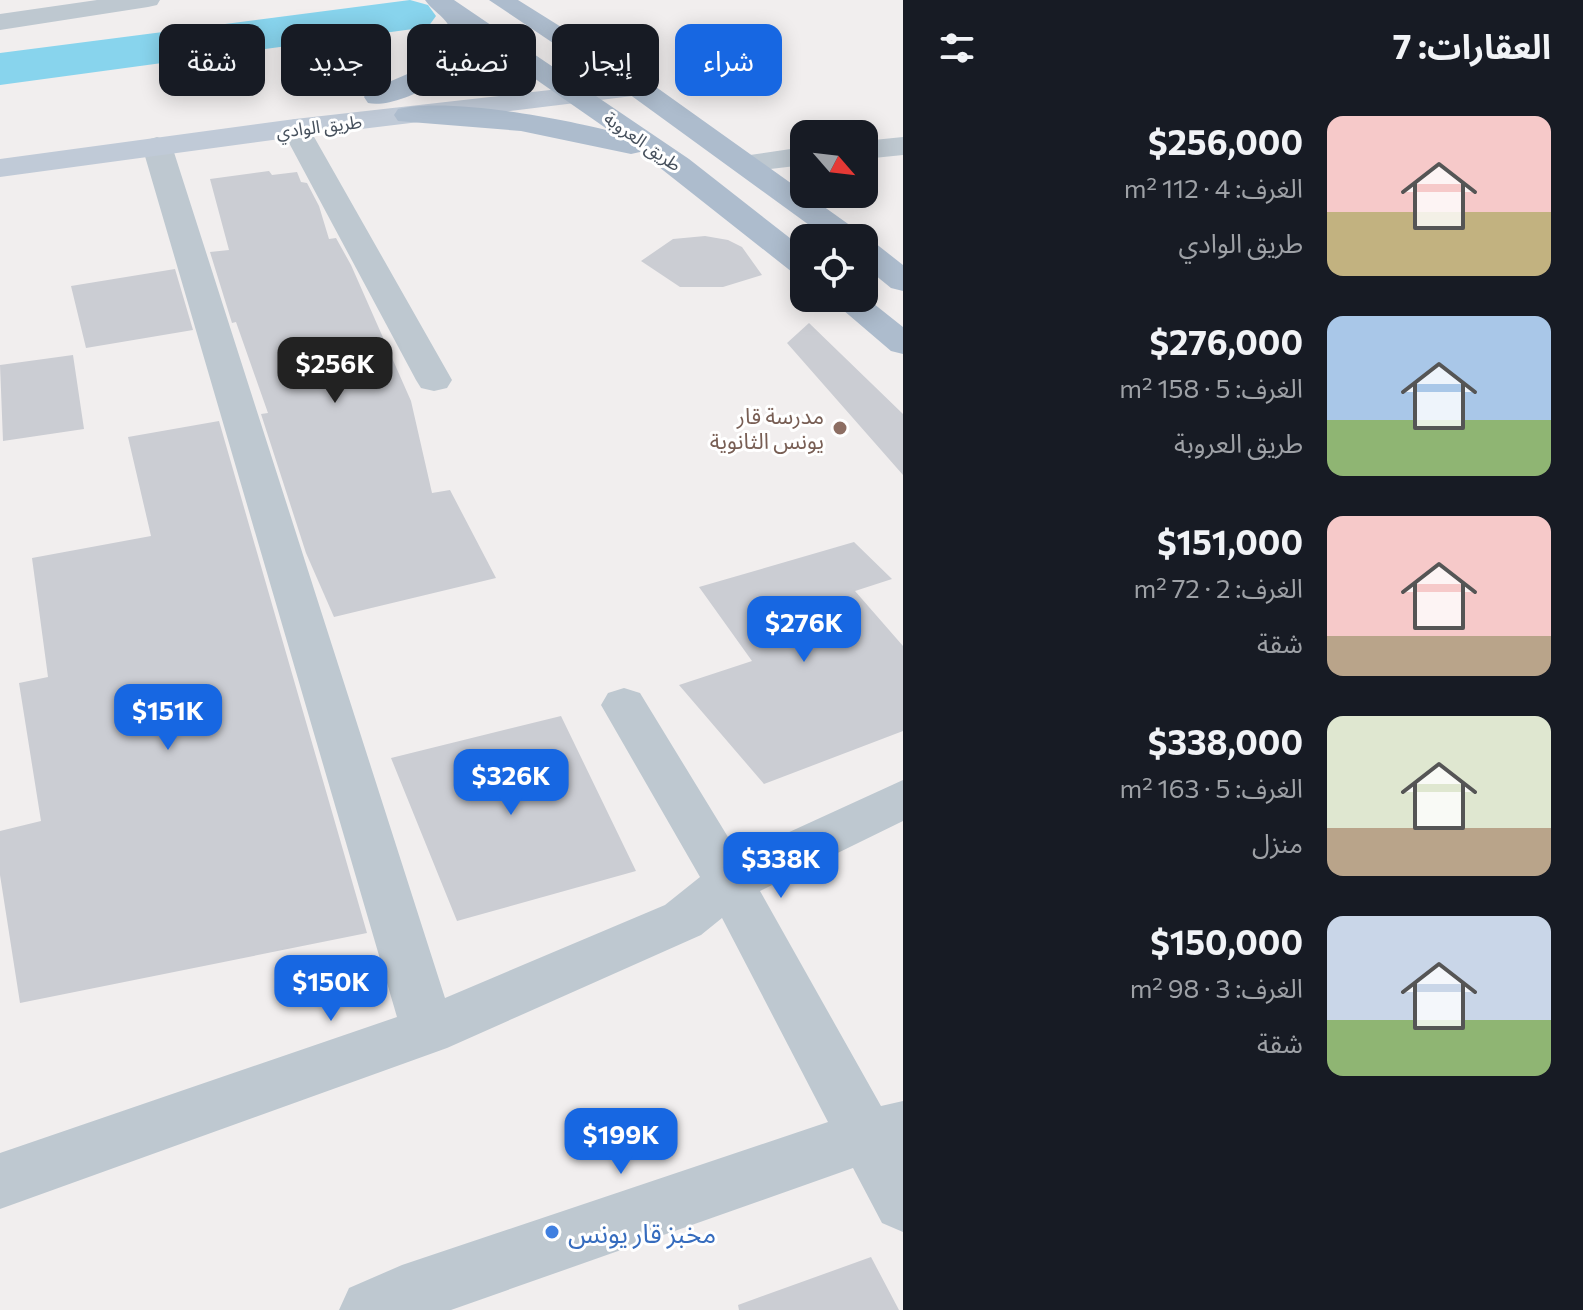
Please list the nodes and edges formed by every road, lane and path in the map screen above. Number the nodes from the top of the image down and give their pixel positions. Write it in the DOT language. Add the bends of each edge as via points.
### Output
graph roads {
  1 [pos="148,0"];
  2 [pos="501,0"];
  3 [pos="447,7"];
  4 [pos="0,22"];
  5 [pos="552,32"];
  6 [pos="550,76"];
  7 [pos="577,96"];
  8 [pos="650,96"];
  9 [pos="378,97"];
  10 [pos="408,115"];
  11 [pos="295,128"];
  12 [pos="0,146"];
  13 [pos="157,146"];
  14 [pos="903,146"];
  15 [pos="878,149"];
  16 [pos="790,158"];
  17 [pos="746,163"];
  18 [pos="679,165"];
  19 [pos="0,168"];
  20 [pos="828,224"];
  21 [pos="790,254"];
  22 [pos="878,261"];
  23 [pos="903,281"];
  24 [pos="863,312"];
  25 [pos="903,344"];
  26 [pos="434,380"];
  27 [pos="624,705"];
  28 [pos="903,799"];
  29 [pos="729,883"];
  30 [pos="428,1031"];
  31 [pos="885,1132"];
  32 [pos="0,1181"];
  33 [pos="903,1203"];
  34 [pos="393,1305"];
  1 -- 4 [label="street"];
  2 -- 5 [label="main road"];
  3 -- 6 [label="main road, طريق العروبة"];
  3 -- 9 [label="main road" via="465,37 463,47 422,79"];
  6 -- 9 [label="main road, طريق الوادي"];
  7 -- 10 [label="main road, طريق الوادي"];
  7 -- 18 [label="main road, طريق العروبة"];
  8 -- 17 [label="main road"];
  9 -- 12 [label="main road, طريق الوادي"];
  10 -- 11 [label="main road, طريق الوادي"];
  10 -- 18 [label="main road" via="524,120 579,130"];
  11 -- 13 [label="main road, طريق الوادي"];
  11 -- 26 [label="street"];
  13 -- 19 [label="main road, طريق الوادي"];
  13 -- 30 [label="street"];
  14 -- 15 [label="street"];
  16 -- 17 [label="street"];
  17 -- 20 [label="main road"];
  18 -- 21 [label="main road, طريق العروبة"];
  22 -- 23 [label="main road"];
  24 -- 25 [label="main road"];
  27 -- 29 [label="street"];
  28 -- 29 [label="street"];
  29 -- 30 [label="street" via="683,920"];
  29 -- 31 [label="street"];
  30 -- 32 [label="street"];
  31 -- 33 [label="street"];
  31 -- 34 [label="street"];
}
